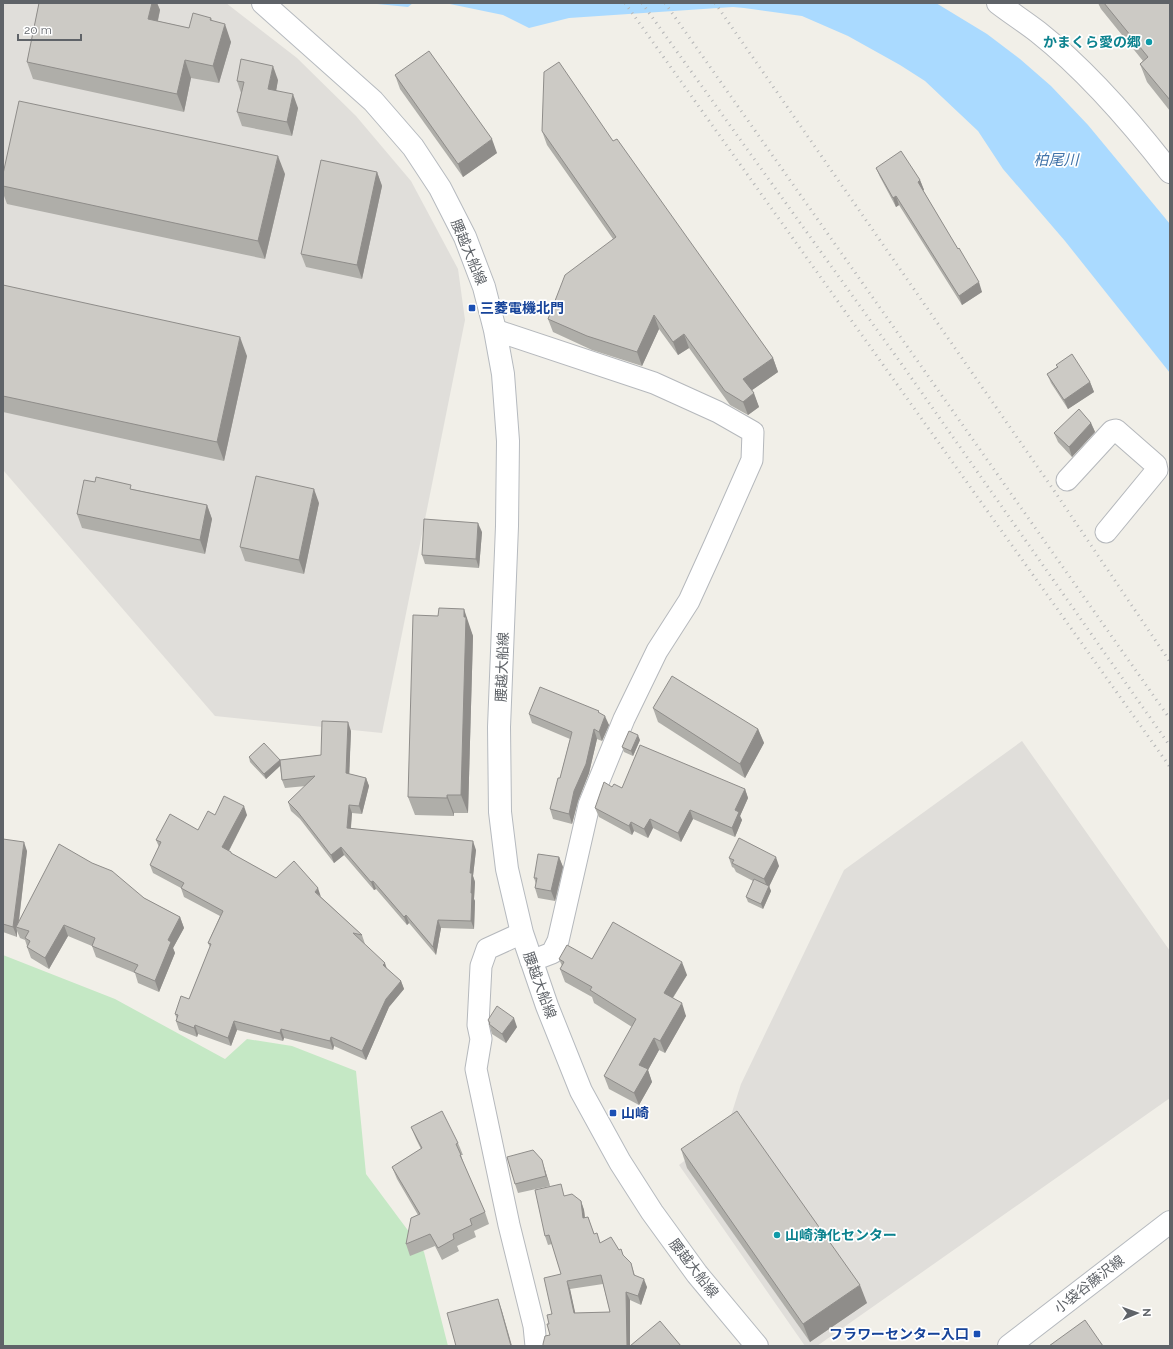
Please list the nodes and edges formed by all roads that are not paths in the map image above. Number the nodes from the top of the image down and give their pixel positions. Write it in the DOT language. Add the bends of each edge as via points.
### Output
graph roads {
  1 [pos="263,3"];
  2 [pos="998,3"];
  3 [pos="1170,172"];
  4 [pos="495,330"];
  5 [pos="1067,480"];
  6 [pos="1106,532"];
  7 [pos="522,933"];
  8 [pos="531,961"];
  9 [pos="1170,1222"];
  10 [pos="536,1346"];
  11 [pos="757,1346"];
  12 [pos="1009,1346"];
  1 -- 4 [label="main road, 腰越大船線" via="374,101 413,147 440,188 465,236 484,287"];
  2 -- 3 [label="main road" via="1038,32 1077,67 1156,153"];
  4 -- 7 [label="main road, 腰越大船線" via="503,374 508,441 500,812 506,869"];
  4 -- 8 [label="street" via="654,383 718,412 753,432 752,460 690,601 653,658 624,719 589,805 558,941 552,953"];
  5 -- 6 [label="street" via="1112,431 1116,430 1156,465 1157,470"];
  7 -- 8 [label="main road, 腰越大船線"];
  7 -- 10 [label="street" via="488,949 481,966 478,1025 481,1039 476,1069 534,1326"];
  8 -- 11 [label="main road, 腰越大船線" via="581,1092 620,1162 697,1274"];
  9 -- 12 [label="main road, 小袋谷藤沢線"];
}
